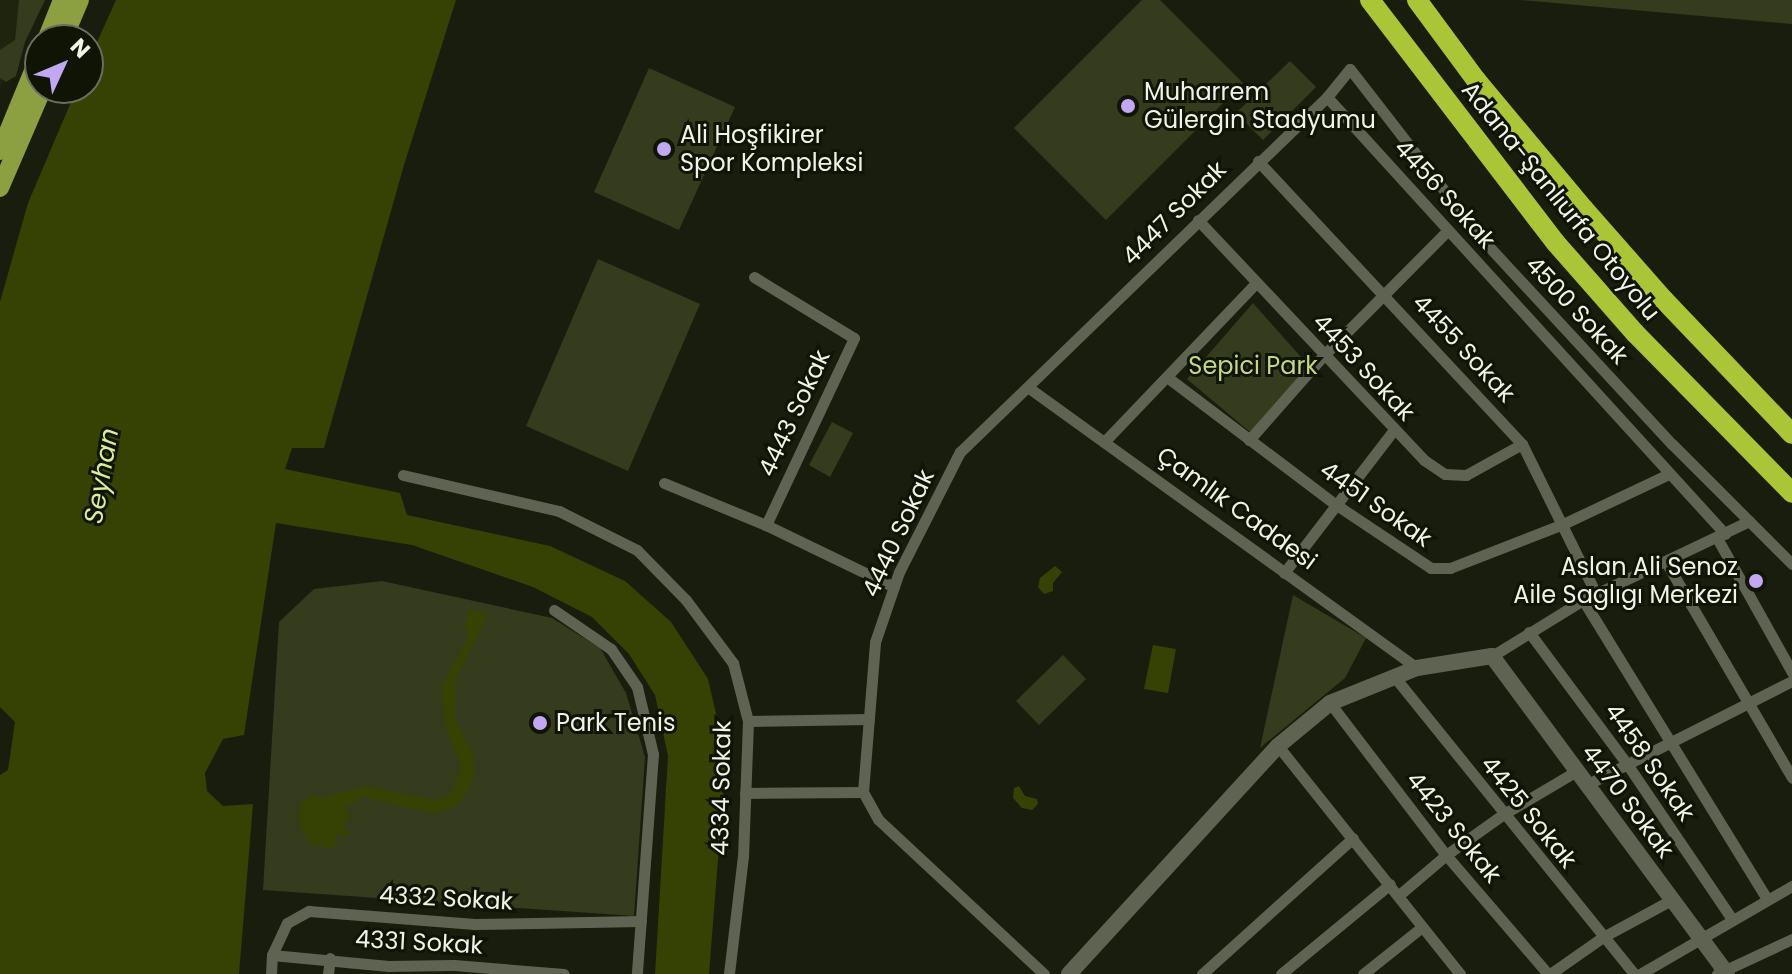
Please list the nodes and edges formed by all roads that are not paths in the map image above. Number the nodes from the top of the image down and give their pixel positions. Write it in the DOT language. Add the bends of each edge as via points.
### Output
graph roads {
  1 [pos="62,0"];
  2 [pos="80,0"];
  3 [pos="1370,0"];
  4 [pos="1417,0"];
  5 [pos="52,24"];
  6 [pos="70,24"];
  7 [pos="1350,69"];
  8 [pos="24,93"];
  9 [pos="1327,97"];
  10 [pos="36,104"];
  11 [pos="0,151"];
  12 [pos="1258,161"];
  13 [pos="0,188"];
  14 [pos="1198,220"];
  15 [pos="1448,230"];
  16 [pos="754,277"];
  17 [pos="1256,283"];
  18 [pos="1385,295"];
  19 [pos="1323,356"];
  20 [pos="1167,377"];
  21 [pos="1029,388"];
  22 [pos="1393,431"];
  23 [pos="1792,434"];
  24 [pos="1249,440"];
  25 [pos="1104,442"];
  26 [pos="1522,444"];
  27 [pos="1669,474"];
  28 [pos="403,475"];
  29 [pos="664,483"];
  30 [pos="1792,493"];
  31 [pos="1335,504"];
  32 [pos="1749,521"];
  33 [pos="1563,524"];
  34 [pos="766,525"];
  35 [pos="1721,536"];
  36 [pos="1666,562"];
  37 [pos="1792,564"];
  38 [pos="1284,573"];
  39 [pos="894,587"];
  40 [pos="1596,594"];
  41 [pos="1583,600"];
  42 [pos="554,610"];
  43 [pos="1529,632"];
  44 [pos="1492,656"];
  45 [pos="1417,668"];
  46 [pos="1792,672"];
  47 [pos="1393,675"];
  48 [pos="1792,681"];
  49 [pos="1747,702"];
  50 [pos="1330,703"];
  51 [pos="869,719"];
  52 [pos="748,721"];
  53 [pos="1672,741"];
  54 [pos="1278,746"];
  55 [pos="1627,764"];
  56 [pos="1791,776"];
  57 [pos="1581,778"];
  58 [pos="863,792"];
  59 [pos="745,793"];
  60 [pos="1502,815"];
  61 [pos="1353,838"];
  62 [pos="1446,855"];
  63 [pos="1390,884"];
  64 [pos="1792,886"];
  65 [pos="1399,895"];
  66 [pos="1673,899"];
  67 [pos="1767,899"];
  68 [pos="1732,919"];
  69 [pos="641,921"];
  70 [pos="1422,927"];
  71 [pos="1701,936"];
  72 [pos="1603,937"];
  73 [pos="1792,939"];
  74 [pos="272,955"];
  75 [pos="330,958"];
  76 [pos="454,969"];
  77 [pos="388,970"];
  78 [pos="532,972"];
  79 [pos="1723,972"];
  80 [pos="271,974"];
  81 [pos="328,974"];
  82 [pos="564,974"];
  83 [pos="637,974"];
  84 [pos="729,974"];
  85 [pos="1044,974"];
  86 [pos="1069,974"];
  87 [pos="1202,974"];
  88 [pos="1281,974"];
  89 [pos="1363,974"];
  90 [pos="1460,974"];
  91 [pos="1549,974"];
  92 [pos="1634,974"];
  93 [pos="1640,974"];
  1 -- 5 [label="main road"];
  2 -- 6 [label="main road"];
  3 -- 30 [label="highway, Adana-Şanlıurfa Otoyolu" via="1555,242 1635,333"];
  4 -- 23 [label="highway, Adana-Şanlıurfa Otoyolu" via="1584,209"];
  7 -- 9 [label="street, 4447 Sokak"];
  7 -- 32 [label="street, 4500 Sokak" via="1481,238"];
  8 -- 11 [label="main road"];
  9 -- 12 [label="street, 4447 Sokak"];
  9 -- 15 [label="street, 4456 Sokak"];
  10 -- 13 [label="main road"];
  12 -- 14 [label="street, 4447 Sokak"];
  12 -- 18 [label="street, 4455 Sokak"];
  14 -- 17 [label="street, 4453 Sokak"];
  14 -- 21 [label="street, 4447 Sokak"];
  15 -- 18 [label="street"];
  15 -- 27 [label="street, 4456 Sokak"];
  16 -- 34 [label="street, 4443 Sokak" via="854,338"];
  17 -- 19 [label="street, 4453 Sokak"];
  17 -- 20 [label="street"];
  18 -- 19 [label="street"];
  18 -- 26 [label="street, 4455 Sokak"];
  19 -- 22 [label="street, 4453 Sokak"];
  19 -- 24 [label="street"];
  20 -- 24 [label="street, 4451 Sokak"];
  20 -- 25 [label="street"];
  21 -- 25 [label="street, Çamlık Caddesi"];
  21 -- 39 [label="street, 4440 Sokak" via="960,452"];
  22 -- 26 [label="street, 4453 Sokak" via="1445,474 1466,475"];
  22 -- 31 [label="street"];
  24 -- 31 [label="street, 4451 Sokak"];
  25 -- 38 [label="street, Çamlık Caddesi"];
  26 -- 33 [label="street, 4455 Sokak"];
  27 -- 33 [label="street, 4451 Sokak"];
  27 -- 35 [label="street, 4456 Sokak"];
  28 -- 52 [label="street, 4334 Sokak" via="559,511 637,550 686,600 733,663"];
  29 -- 34 [label="street"];
  31 -- 33 [label="street, 4451 Sokak" via="1431,568 1450,568"];
  31 -- 38 [label="street"];
  32 -- 35 [label="street"];
  32 -- 37 [label="street, 4500 Sokak"];
  33 -- 40 [label="street, 4455 Sokak"];
  34 -- 39 [label="street"];
  35 -- 36 [label="street"];
  35 -- 46 [label="street, 4456 Sokak"];
  36 -- 40 [label="street"];
  36 -- 49 [label="street"];
  38 -- 45 [label="street, Çamlık Caddesi"];
  39 -- 51 [label="street, 4440 Sokak" via="875,642"];
  40 -- 41 [label="street"];
  41 -- 43 [label="street"];
  41 -- 53 [label="street"];
  42 -- 69 [label="street" via="611,649 637,687 653,754"];
  43 -- 44 [label="street"];
  43 -- 55 [label="street, 4458 Sokak"];
  44 -- 45 [label="main road"];
  44 -- 57 [label="main road, 4470 Sokak"];
  45 -- 47 [label="main road"];
  47 -- 50 [label="main road"];
  47 -- 60 [label="street, 4425 Sokak"];
  48 -- 49 [label="street"];
  49 -- 53 [label="street"];
  49 -- 56 [label="street"];
  50 -- 54 [label="main road"];
  50 -- 62 [label="street, 4423 Sokak"];
  51 -- 52 [label="street"];
  51 -- 58 [label="street, 4440 Sokak"];
  52 -- 59 [label="street, 4334 Sokak"];
  53 -- 55 [label="street"];
  53 -- 67 [label="street"];
  54 -- 61 [label="street"];
  54 -- 86 [label="main road"];
  55 -- 57 [label="street"];
  55 -- 68 [label="street, 4458 Sokak"];
  57 -- 60 [label="street"];
  57 -- 66 [label="main road, 4470 Sokak"];
  58 -- 59 [label="street"];
  58 -- 85 [label="street" via="878,819"];
  59 -- 84 [label="street, 4334 Sokak"];
  60 -- 62 [label="street"];
  60 -- 72 [label="street, 4425 Sokak"];
  61 -- 63 [label="street"];
  61 -- 87 [label="street"];
  62 -- 65 [label="street"];
  62 -- 91 [label="street, 4423 Sokak"];
  63 -- 65 [label="street"];
  63 -- 88 [label="street"];
  64 -- 67 [label="street"];
  65 -- 70 [label="street"];
  66 -- 71 [label="main road, 4470 Sokak"];
  66 -- 72 [label="street"];
  67 -- 68 [label="street"];
  68 -- 71 [label="street"];
  69 -- 74 [label="street, 4332 Sokak" via="474,924 309,911 287,923"];
  69 -- 83 [label="street"];
  70 -- 89 [label="street"];
  70 -- 90 [label="street"];
  71 -- 79 [label="main road, 4470 Sokak"];
  71 -- 93 [label="street"];
  72 -- 91 [label="street"];
  72 -- 92 [label="street, 4425 Sokak"];
  73 -- 79 [label="street"];
  74 -- 75 [label="street, 4331 Sokak"];
  74 -- 80 [label="street"];
  75 -- 77 [label="street, 4331 Sokak"];
  75 -- 81 [label="street"];
  76 -- 77 [label="street, 4331 Sokak"];
  76 -- 78 [label="street, 4331 Sokak"];
  78 -- 82 [label="street, 4331 Sokak"];
}
